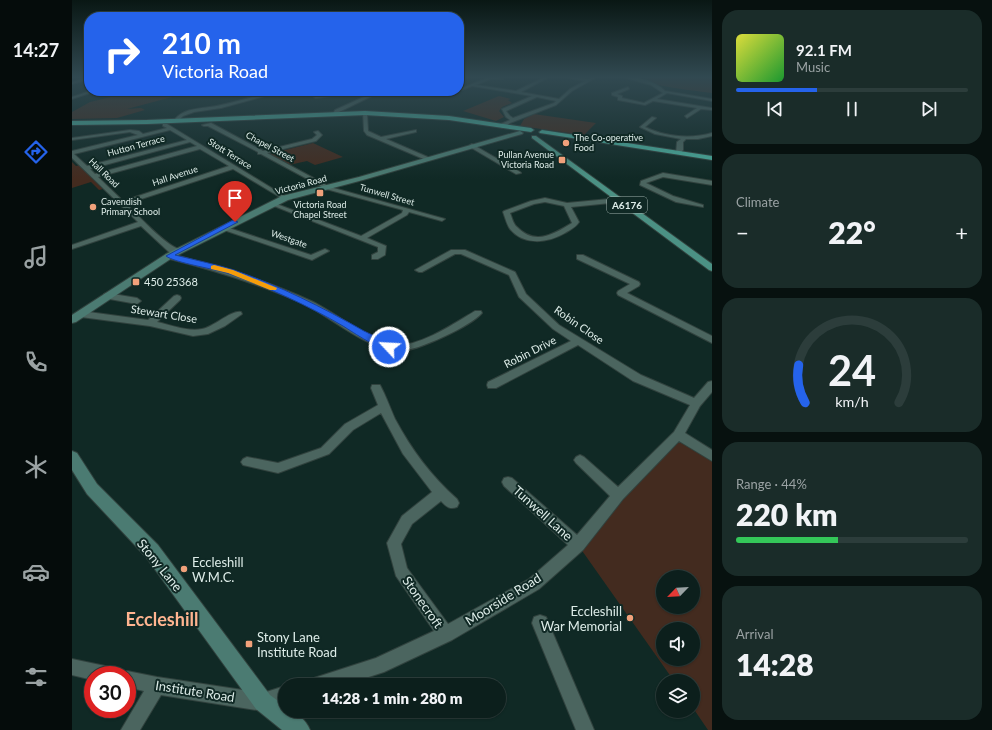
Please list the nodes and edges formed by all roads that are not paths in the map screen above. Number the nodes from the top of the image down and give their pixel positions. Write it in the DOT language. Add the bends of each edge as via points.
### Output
graph roads {
  1 [pos="195,111"];
  2 [pos="338,111"];
  3 [pos="505,111"];
  4 [pos="540,111"];
  5 [pos="696,111"];
  6 [pos="365,113"];
  7 [pos="333,114"];
  8 [pos="697,116"];
  9 [pos="654,118"];
  10 [pos="177,119"];
  11 [pos="72,122"];
  12 [pos="512,123"];
  13 [pos="165,125"];
  14 [pos="204,125"];
  15 [pos="503,126"];
  16 [pos="170,129"];
  17 [pos="532,130"];
  18 [pos="414,131"];
  19 [pos="316,132"];
  20 [pos="518,134"];
  21 [pos="712,134"];
  22 [pos="142,136"];
  23 [pos="531,136"];
  24 [pos="542,137"];
  25 [pos="684,138"];
  26 [pos="72,139"];
  27 [pos="380,139"];
  28 [pos="190,141"];
  29 [pos="472,146"];
  30 [pos="200,147"];
  31 [pos="260,153"];
  32 [pos="678,153"];
  33 [pos="72,154"];
  34 [pos="712,158"];
  35 [pos="428,159"];
  36 [pos="234,167"];
  37 [pos="87,168"];
  38 [pos="518,173"];
  39 [pos="95,176"];
  40 [pos="712,183"];
  41 [pos="328,188"];
  42 [pos="285,198"];
  43 [pos="620,200"];
  44 [pos="122,202"];
  45 [pos="272,204"];
  46 [pos="567,204"];
  47 [pos="701,206"];
  48 [pos="406,210"];
  49 [pos="442,219"];
  50 [pos="142,223"];
  51 [pos="223,228"];
  52 [pos="362,238"];
  53 [pos="72,247"];
  54 [pos="325,251"];
  55 [pos="173,254"];
  56 [pos="375,257"];
  57 [pos="580,257"];
  58 [pos="712,268"];
  59 [pos="419,270"];
  60 [pos="107,296"];
  61 [pos="177,298"];
  62 [pos="137,301"];
  63 [pos="478,313"];
  64 [pos="81,314"];
  65 [pos="238,314"];
  66 [pos="72,320"];
  67 [pos="150,323"];
  68 [pos="712,340"];
  69 [pos="578,341"];
  70 [pos="492,385"];
  71 [pos="712,385"];
  72 [pos="376,388"];
  73 [pos="696,403"];
  74 [pos="383,407"];
  75 [pos="678,435"];
  76 [pos="712,456"];
  77 [pos="72,457"];
  78 [pos="580,460"];
  79 [pos="247,462"];
  80 [pos="508,482"];
  81 [pos="440,494"];
  82 [pos="618,495"];
  83 [pos="452,504"];
  84 [pos="578,544"];
  85 [pos="540,623"];
  86 [pos="446,634"];
  87 [pos="72,667"];
  88 [pos="84,670"];
  89 [pos="339,678"];
  90 [pos="136,681"];
  91 [pos="158,686"];
  92 [pos="278,697"];
  93 [pos="263,702"];
  94 [pos="295,729"];
  95 [pos="130,730"];
  96 [pos="585,730"];
  1 -- 10 [label="street" via="184,113"];
  2 -- 7 [label="street"];
  3 -- 12 [label="street"];
  4 -- 12 [label="street"];
  5 -- 8 [label="street" via="689,116"];
  6 -- 7 [label="highway"];
  6 -- 15 [label="highway" via="424,115"];
  6 -- 27 [label="street" via="366,131"];
  7 -- 10 [label="highway"];
  7 -- 11 [label="highway" via="153,122"];
  9 -- 25 [label="street" via="642,127"];
  10 -- 11 [label="highway"];
  12 -- 15 [label="highway"];
  12 -- 17 [label="highway"];
  13 -- 16 [label="street, Stott Terrace"];
  14 -- 31 [label="street, Chapel Street" via="209,124"];
  15 -- 20 [label="highway"];
  16 -- 22 [label="street, Hall Road"];
  16 -- 28 [label="street, Stott Terrace"];
  17 -- 20 [label="highway"];
  17 -- 24 [label="highway"];
  18 -- 27 [label="street"];
  19 -- 31 [label="street" via="320,134 314,140"];
  20 -- 23 [label="street, Victoria Road"];
  20 -- 29 [label="street, Victoria Road"];
  21 -- 25 [label="street"];
  22 -- 26 [label="street" via="130,131"];
  22 -- 33 [label="street, Hall Road"];
  23 -- 24 [label="main road, A6176"];
  24 -- 32 [label="highway" via="578,138"];
  24 -- 43 [label="main road, A6176"];
  25 -- 32 [label="street" via="680,142"];
  27 -- 35 [label="street"];
  28 -- 30 [label="street, Stott Terrace"];
  28 -- 37 [label="street, Hutton Terrace"];
  29 -- 35 [label="street, Victoria Road"];
  29 -- 38 [label="street"];
  30 -- 36 [label="street, Stott Terrace"];
  30 -- 39 [label="street"];
  31 -- 41 [label="street, Chapel Street"];
  32 -- 34 [label="highway"];
  33 -- 37 [label="street, Hall Road"];
  35 -- 41 [label="street, Victoria Road"];
  36 -- 42 [label="street, Stott Terrace"];
  36 -- 44 [label="street, Hall Avenue"];
  37 -- 39 [label="street, Hall Road"];
  39 -- 44 [label="street, Hall Road"];
  40 -- 47 [label="street" via="663,176 643,182 643,185 669,198"];
  41 -- 42 [label="street, Victoria Road"];
  41 -- 48 [label="street, Tunwell Street"];
  42 -- 45 [label="street, Victoria Road"];
  43 -- 46 [label="street"];
  43 -- 58 [label="main road, A6176"];
  44 -- 50 [label="street, Hall Road"];
  45 -- 51 [label="street, Victoria Road"];
  45 -- 52 [label="street"];
  46 -- 46 [label="street" via="539,201 506,212 513,228 535,239 545,240 575,224"];
  48 -- 49 [label="street, Tunwell Street"];
  48 -- 52 [label="street" via="405,214"];
  50 -- 53 [label="street"];
  50 -- 55 [label="street, Hall Road" via="172,250"];
  51 -- 54 [label="street, Westgate" via="312,258"];
  51 -- 55 [label="street, Victoria Road"];
  52 -- 56 [label="street" via="382,246 382,253"];
  55 -- 60 [label="street, Victoria Road"];
  55 -- 63 [label="street" via="281,291 389,347 402,348 412,345 454,328"];
  57 -- 68 [label="street" via="636,284 621,293"];
  59 -- 69 [label="street, Robin Close" via="454,252 462,252 512,274 522,295 556,327"];
  60 -- 62 [label="street"];
  60 -- 64 [label="street, Victoria Road"];
  61 -- 67 [label="street"];
  64 -- 66 [label="street, Victoria Road"];
  64 -- 67 [label="street, Stewart Close"];
  65 -- 67 [label="street, Stewart Close" via="204,332 193,333"];
  69 -- 70 [label="street, Robin Drive"];
  69 -- 73 [label="street, Robin Close" via="637,378"];
  71 -- 73 [label="street, Moorside Road"];
  72 -- 74 [label="street"];
  73 -- 75 [label="street, Moorside Road"];
  74 -- 79 [label="street" via="349,427 325,451 278,468"];
  74 -- 81 [label="street" via="421,471"];
  75 -- 76 [label="street"];
  75 -- 82 [label="street, Moorside Road"];
  77 -- 93 [label="street, Stony Lane" via="92,489 152,551"];
  78 -- 82 [label="street"];
  80 -- 84 [label="street, Tunwell Lane"];
  81 -- 83 [label="street"];
  81 -- 86 [label="street, Stonecroft" via="407,520 394,543 401,571"];
  82 -- 84 [label="street, Moorside Road"];
  84 -- 86 [label="street, Moorside Road" via="534,584"];
  85 -- 96 [label="street"];
  86 -- 89 [label="street, Moorside Road" via="378,666"];
  87 -- 88 [label="street"];
  90 -- 91 [label="street, Institute Road"];
  91 -- 93 [label="street, Institute Road"];
  91 -- 95 [label="street"];
  92 -- 93 [label="street"];
  93 -- 94 [label="street, Stony Lane"];
}
